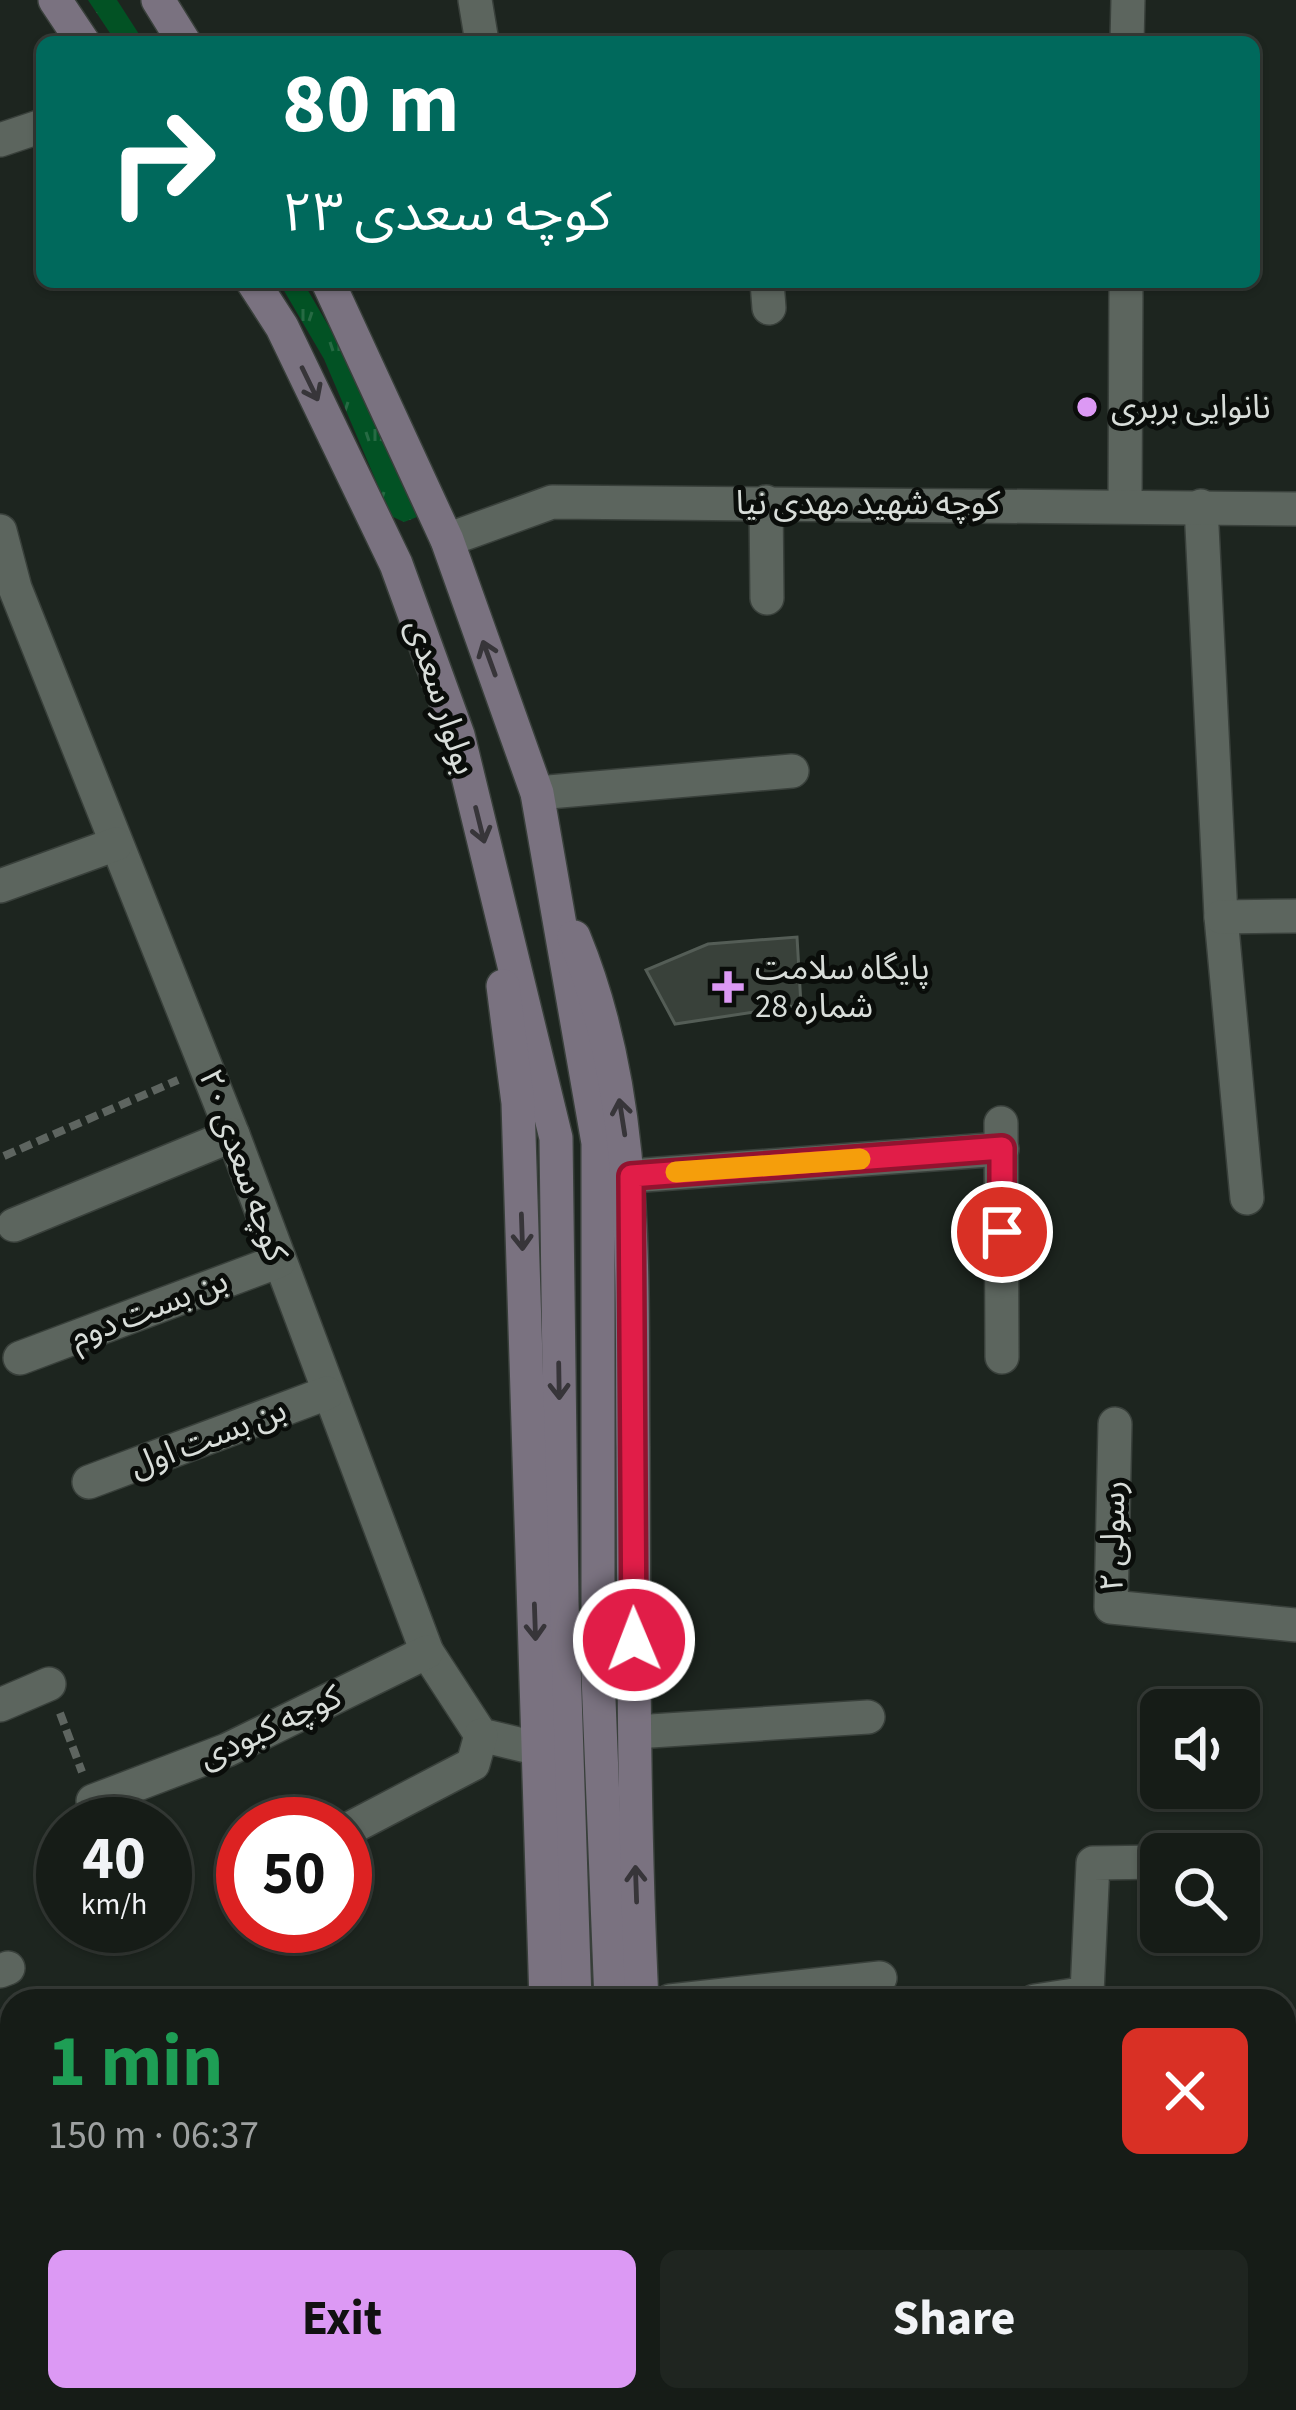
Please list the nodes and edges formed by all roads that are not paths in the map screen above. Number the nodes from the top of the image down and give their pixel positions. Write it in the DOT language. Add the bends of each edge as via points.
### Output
graph roads {
  1 [pos="56,0"];
  2 [pos="158,0"];
  3 [pos="475,0"];
  4 [pos="1128,0"];
  5 [pos="79,36"];
  6 [pos="180,36"];
  7 [pos="481,36"];
  8 [pos="1127,36"];
  9 [pos="36,128"];
  10 [pos="0,140"];
  11 [pos="257,288"];
  12 [pos="331,288"];
  13 [pos="1126,288"];
  14 [pos="766,502"];
  15 [pos="1125,506"];
  16 [pos="1201,506"];
  17 [pos="1296,509"];
  18 [pos="0,531"];
  19 [pos="447,540"];
  20 [pos="396,563"];
  21 [pos="767,598"];
  22 [pos="792,771"];
  23 [pos="537,793"];
  24 [pos="116,844"];
  25 [pos="0,886"];
  26 [pos="556,892"];
  27 [pos="500,906"];
  28 [pos="1296,916"];
  29 [pos="1221,917"];
  30 [pos="233,1135"];
  31 [pos="631,1176"];
  32 [pos="1247,1198"];
  33 [pos="14,1226"];
  34 [pos="278,1261"];
  35 [pos="20,1358"];
  36 [pos="1002,1358"];
  37 [pos="327,1393"];
  38 [pos="1115,1424"];
  39 [pos="89,1482"];
  40 [pos="1296,1625"];
  41 [pos="427,1652"];
  42 [pos="49,1684"];
  43 [pos="0,1706"];
  44 [pos="868,1717"];
  45 [pos="635,1732"];
  46 [pos="481,1735"];
  47 [pos="538,1748"];
  48 [pos="104,1797"];
  49 [pos="372,1817"];
  50 [pos="1140,1862"];
  51 [pos="880,1978"];
  52 [pos="546,1989"];
  53 [pos="575,1989"];
  54 [pos="620,1989"];
  55 [pos="622,1989"];
  56 [pos="780,1989"];
  57 [pos="1087,1989"];
  1 -- 5 [label="main road"];
  2 -- 6 [label="main road"];
  3 -- 7 [label="street"];
  4 -- 8 [label="street"];
  9 -- 10 [label="street"];
  11 -- 20 [label="main road, بولوار سعدی, one-way"];
  12 -- 19 [label="main road, بولوار سعدی"];
  13 -- 15 [label="street"];
  14 -- 15 [label="street, کوچه شهید مهدی نیا"];
  14 -- 19 [label="street, کوچه شهید مهدی نیا" via="552,502"];
  14 -- 21 [label="street"];
  15 -- 16 [label="street, کوچه شهید مهدی نیا"];
  16 -- 17 [label="street, کوچه شهید مهدی نیا"];
  16 -- 29 [label="street"];
  18 -- 24 [label="street, کوچه سعدی ۲۰" via="15,589"];
  19 -- 20 [label="main road"];
  23 -- 19 [label="main road, بولوار سعدی, one-way"];
  20 -- 27 [label="main road, بولوار سعدی, one-way" via="458,735"];
  22 -- 23 [label="street"];
  23 -- 26 [label="main road, بولوار سعدی"];
  24 -- 25 [label="street"];
  24 -- 30 [label="street, کوچه سعدی ۲۰"];
  31 -- 26 [label="main road, one-way" via="596,990"];
  26 -- 54 [label="main road, بولوار سعدی" via="598,1143 598,1675"];
  27 -- 47 [label="main road, one-way" via="518,1103"];
  27 -- 53 [label="main road, بولوار سعدی, one-way" via="556,1138"];
  28 -- 29 [label="street"];
  29 -- 32 [label="street"];
  30 -- 33 [label="street"];
  30 -- 34 [label="street, کوچه سعدی ۲۰"];
  31 -- 36 [label="street" via="1002,1136"];
  31 -- 45 [label="main road"];
  34 -- 35 [label="street, بن بست دوم"];
  34 -- 37 [label="street, کوچه سعدی ۲۰"];
  37 -- 39 [label="street, بن بست اول"];
  37 -- 41 [label="street, کوچه سعدی ۲۰"];
  38 -- 40 [label="street, رسولی ۲" via="1112,1607"];
  41 -- 46 [label="street, کوچه سعدی ۲۰"];
  41 -- 48 [label="street, کوچه کبودی" via="227,1750"];
  42 -- 43 [label="street"];
  44 -- 45 [label="street"];
  55 -- 45 [label="main road, one-way"];
  46 -- 47 [label="street"];
  46 -- 49 [label="street" via="473,1764"];
  47 -- 52 [label="main road"];
  50 -- 57 [label="street" via="1093,1862"];
  51 -- 56 [label="street"];
}
